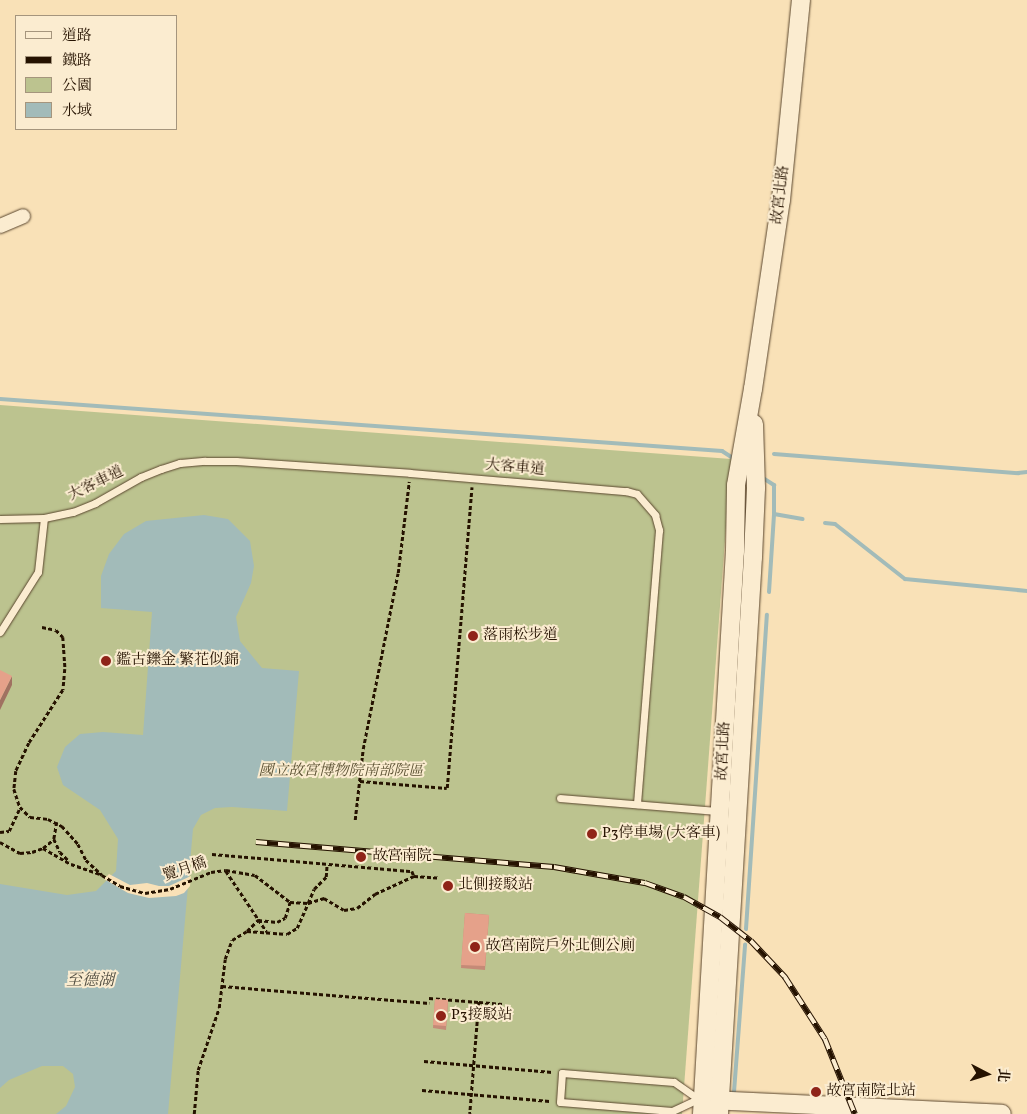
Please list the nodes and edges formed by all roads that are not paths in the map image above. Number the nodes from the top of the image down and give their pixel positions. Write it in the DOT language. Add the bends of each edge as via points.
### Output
graph roads {
  1 [pos="801,0"];
  2 [pos="23,216"];
  3 [pos="0,226"];
  4 [pos="753,389"];
  5 [pos="44,518"];
  6 [pos="0,519"];
  7 [pos="0,632"];
  8 [pos="560,798"];
  9 [pos="637,804"];
  10 [pos="720,811"];
  11 [pos="709,1105"];
  12 [pos="940,1112"];
  13 [pos="1002,1114"];
  1 -- 4 [label="street, 故宮北路" via="781,200"];
  2 -- 3 [label="street"];
  4 -- 10 [label="street, 故宮北路" via="736,486"];
  4 -- 11 [label="street, 故宮北路" via="756,488 753,547"];
  5 -- 6 [label="lane, 大客車道"];
  5 -- 7 [label="lane" via="38,572"];
  5 -- 9 [label="lane, 大客車道" via="95,504 142,477 180,463 236,460 637,494 655,515 659,530"];
  8 -- 9 [label="lane"];
  9 -- 10 [label="lane"];
  10 -- 11 [label="street, 故宮北路"];
  11 -- 11 [label="lane" via="674,1082 562,1073 560,1102 672,1111"];
  11 -- 12 [label="street"];
  12 -- 13 [label="street"];
}
